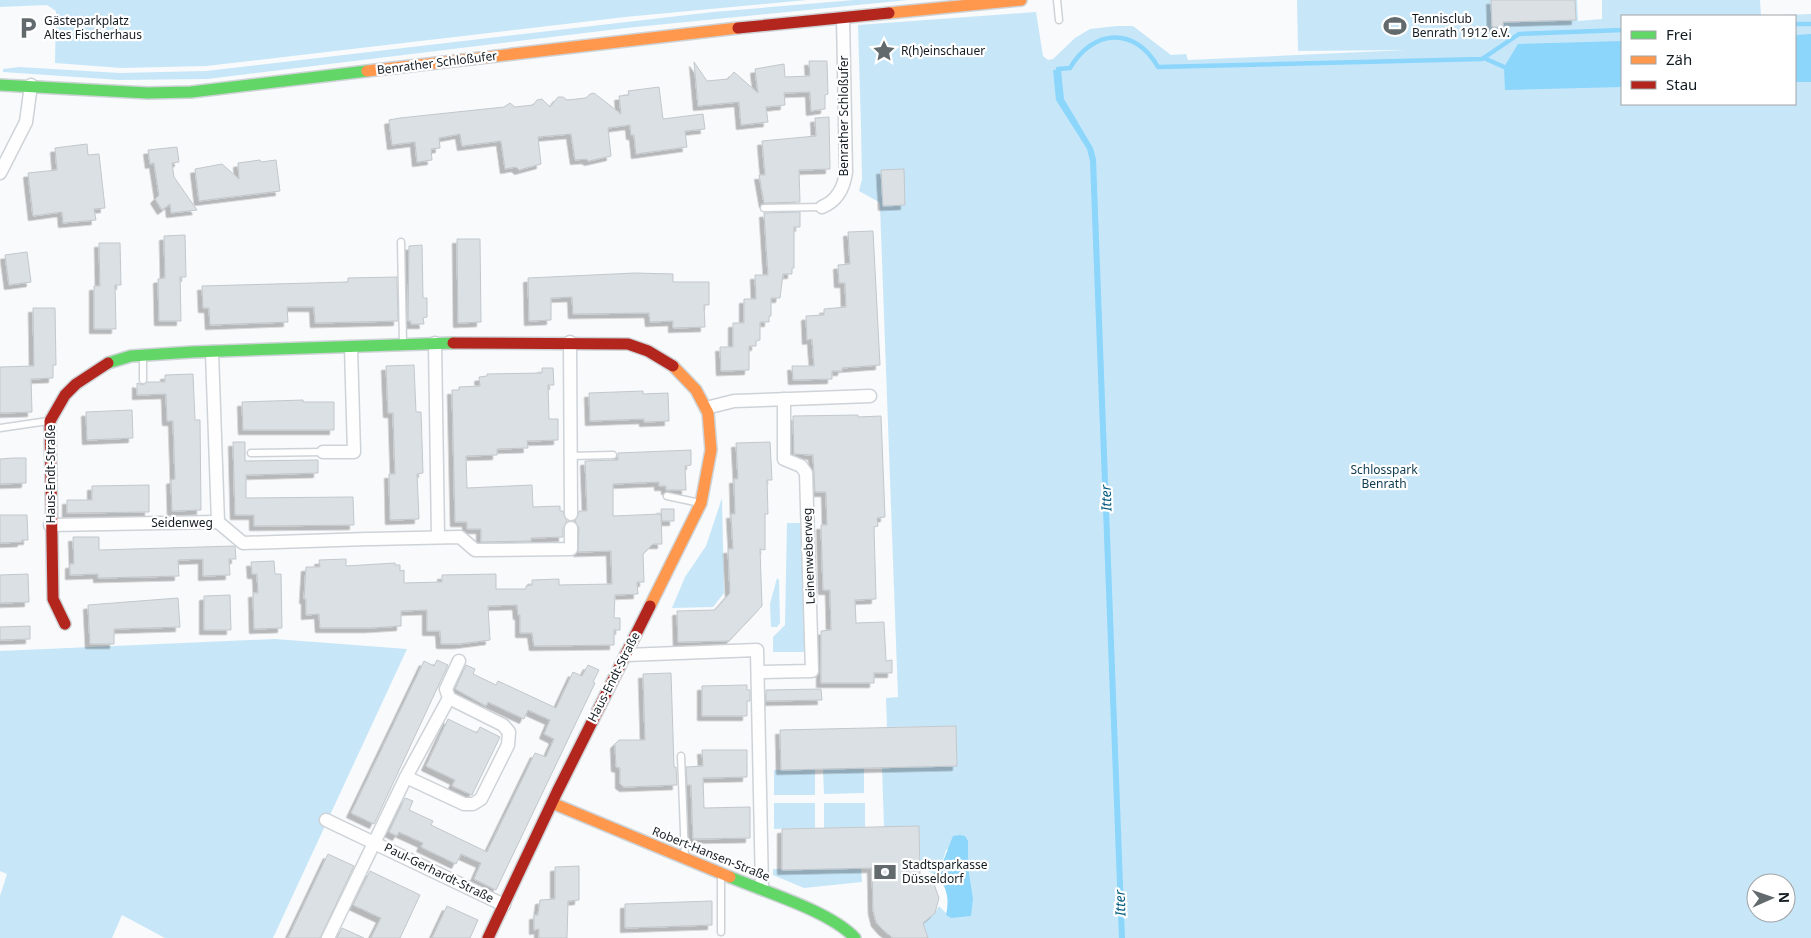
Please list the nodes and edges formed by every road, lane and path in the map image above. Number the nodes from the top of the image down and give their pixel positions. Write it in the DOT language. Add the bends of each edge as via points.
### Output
graph roads {
  1 [pos="1022,0"];
  2 [pos="1057,0"];
  3 [pos="843,18"];
  4 [pos="1059,20"];
  5 [pos="0,85"];
  6 [pos="31,85"];
  7 [pos="0,173"];
  8 [pos="822,207"];
  9 [pos="764,208"];
  10 [pos="401,242"];
  11 [pos="570,342"];
  12 [pos="435,343"];
  13 [pos="403,344"];
  14 [pos="351,347"];
  15 [pos="212,352"];
  16 [pos="143,356"];
  17 [pos="143,380"];
  18 [pos="870,396"];
  19 [pos="784,399"];
  20 [pos="706,408"];
  21 [pos="50,421"];
  22 [pos="0,428"];
  23 [pos="323,452"];
  24 [pos="251,453"];
  25 [pos="614,455"];
  26 [pos="570,456"];
  27 [pos="667,496"];
  28 [pos="701,503"];
  29 [pos="571,514"];
  30 [pos="218,522"];
  31 [pos="50,525"];
  32 [pos="571,528"];
  33 [pos="438,537"];
  34 [pos="65,624"];
  35 [pos="626,654"];
  36 [pos="459,661"];
  37 [pos="758,672"];
  38 [pos="449,698"];
  39 [pos="681,756"];
  40 [pos="406,777"];
  41 [pos="552,803"];
  42 [pos="326,820"];
  43 [pos="374,842"];
  44 [pos="685,858"];
  45 [pos="720,873"];
  46 [pos="762,889"];
  47 [pos="504,905"];
  48 [pos="721,932"];
  49 [pos="328,938"];
  50 [pos="488,938"];
  51 [pos="856,938"];
  1 -- 3 [label="street, Benrather Schloßufer"];
  2 -- 4 [label="lane"];
  3 -- 6 [label="street, Benrather Schloßufer" via="191,92 121,92"];
  3 -- 8 [label="street, Benrather Schloßufer" via="846,172 838,194"];
  5 -- 6 [label="street, Benrather Schloßufer"];
  6 -- 7 [label="street" via="26,122"];
  8 -- 9 [label="lane, Benrather Schloßufer"];
  10 -- 13 [label="lane"];
  11 -- 12 [label="street, Haus-Endt-Straße"];
  11 -- 20 [label="street, Haus-Endt-Straße" via="628,344 648,351 679,370"];
  11 -- 26 [label="street"];
  12 -- 13 [label="street, Haus-Endt-Straße"];
  12 -- 33 [label="street"];
  13 -- 14 [label="street, Haus-Endt-Straße"];
  14 -- 15 [label="street, Haus-Endt-Straße"];
  14 -- 23 [label="street" via="354,452"];
  15 -- 16 [label="street, Haus-Endt-Straße"];
  15 -- 30 [label="street"];
  16 -- 17 [label="lane"];
  16 -- 21 [label="street, Haus-Endt-Straße" via="109,362 76,384 65,394"];
  18 -- 19 [label="street"];
  19 -- 20 [label="street" via="734,401"];
  19 -- 37 [label="street, Leinenweberweg" via="784,459 801,466 806,473 812,671"];
  20 -- 28 [label="street, Haus-Endt-Straße" via="711,450"];
  21 -- 22 [label="lane"];
  21 -- 31 [label="street, Haus-Endt-Straße"];
  23 -- 24 [label="lane"];
  25 -- 26 [label="lane"];
  26 -- 29 [label="street"];
  27 -- 28 [label="lane"];
  28 -- 35 [label="street, Haus-Endt-Straße"];
  30 -- 31 [label="street, Seidenweg"];
  30 -- 33 [label="street, Seidenweg" via="243,543"];
  31 -- 34 [label="street, Haus-Endt-Straße" via="53,599"];
  32 -- 33 [label="street, Seidenweg" via="571,549 475,550 460,537"];
  35 -- 37 [label="street" via="758,650"];
  35 -- 41 [label="street, Haus-Endt-Straße"];
  36 -- 38 [label="street, Paul-Gerhardt-Straße" via="446,689"];
  37 -- 46 [label="street"];
  38 -- 40 [label="street, Paul-Gerhardt-Straße"];
  38 -- 40 [label="street" via="503,724 509,732 508,745 481,799 473,804 464,804"];
  39 -- 44 [label="lane"];
  40 -- 43 [label="street, Paul-Gerhardt-Straße"];
  41 -- 44 [label="street, Robert-Hansen-Straße"];
  41 -- 47 [label="street, Haus-Endt-Straße"];
  42 -- 43 [label="street, Paul-Gerhardt-Straße"];
  43 -- 47 [label="street, Paul-Gerhardt-Straße"];
  43 -- 49 [label="street, Paul-Gerhardt-Straße"];
  44 -- 45 [label="street, Robert-Hansen-Straße"];
  45 -- 46 [label="street, Robert-Hansen-Straße"];
  45 -- 48 [label="lane"];
  46 -- 51 [label="street, Robert-Hansen-Straße" via="822,914"];
  47 -- 50 [label="street, Haus-Endt-Straße"];
}
